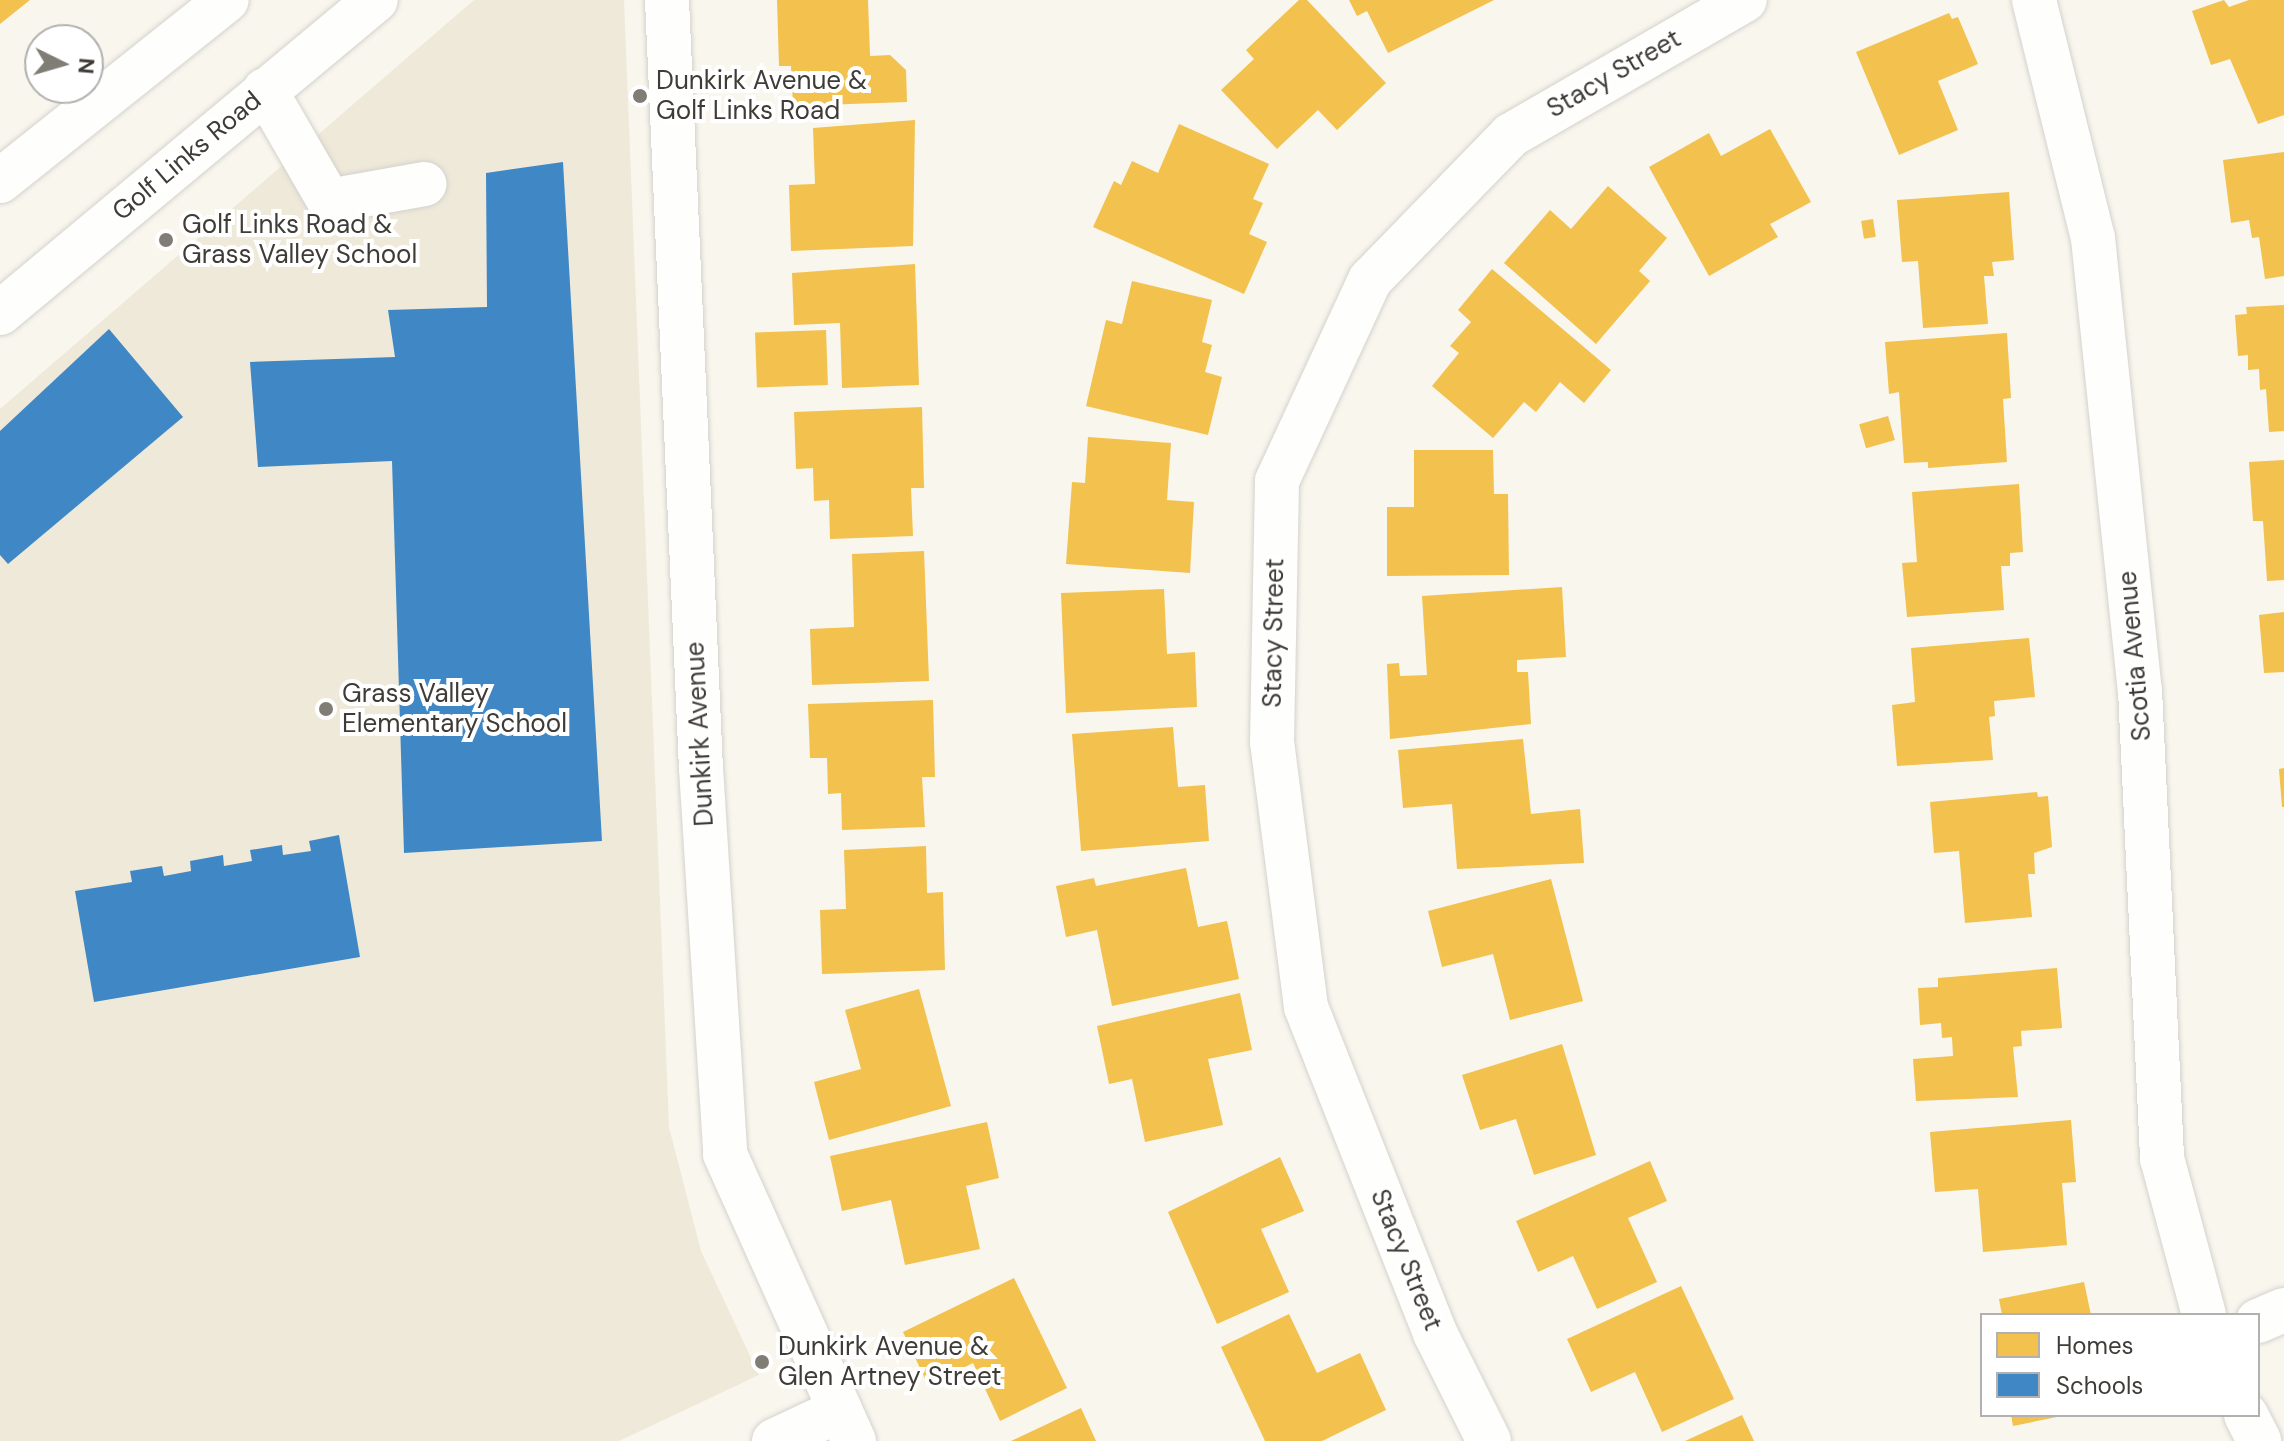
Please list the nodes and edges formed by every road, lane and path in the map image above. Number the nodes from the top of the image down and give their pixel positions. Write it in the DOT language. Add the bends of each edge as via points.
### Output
graph roads {
  1 [pos="227,0"];
  2 [pos="376,0"];
  3 [pos="667,0"];
  4 [pos="1745,0"];
  5 [pos="2034,0"];
  6 [pos="265,90"];
  7 [pos="0,181"];
  8 [pos="424,184"];
  9 [pos="0,313"];
  10 [pos="2284,1310"];
  11 [pos="2203,1313"];
  12 [pos="2260,1320"];
  13 [pos="2247,1417"];
  14 [pos="847,1426"];
  15 [pos="774,1441"];
  16 [pos="1489,1441"];
  17 [pos="2259,1441"];
  1 -- 7 [label="street"];
  2 -- 6 [label="street, Golf Links Road"];
  3 -- 14 [label="street, Dunkirk Avenue" via="700,752 725,1154"];
  4 -- 16 [label="street, Stacy Street" via="1511,135 1370,280 1277,481 1272,742 1306,1007 1435,1333"];
  5 -- 11 [label="street, Scotia Avenue" via="2093,238 2140,690 2162,1158"];
  6 -- 8 [label="street" via="329,201"];
  6 -- 9 [label="street, Golf Links Road"];
  10 -- 12 [label="street"];
  13 -- 17 [label="street"];
  14 -- 15 [label="street"];
}
